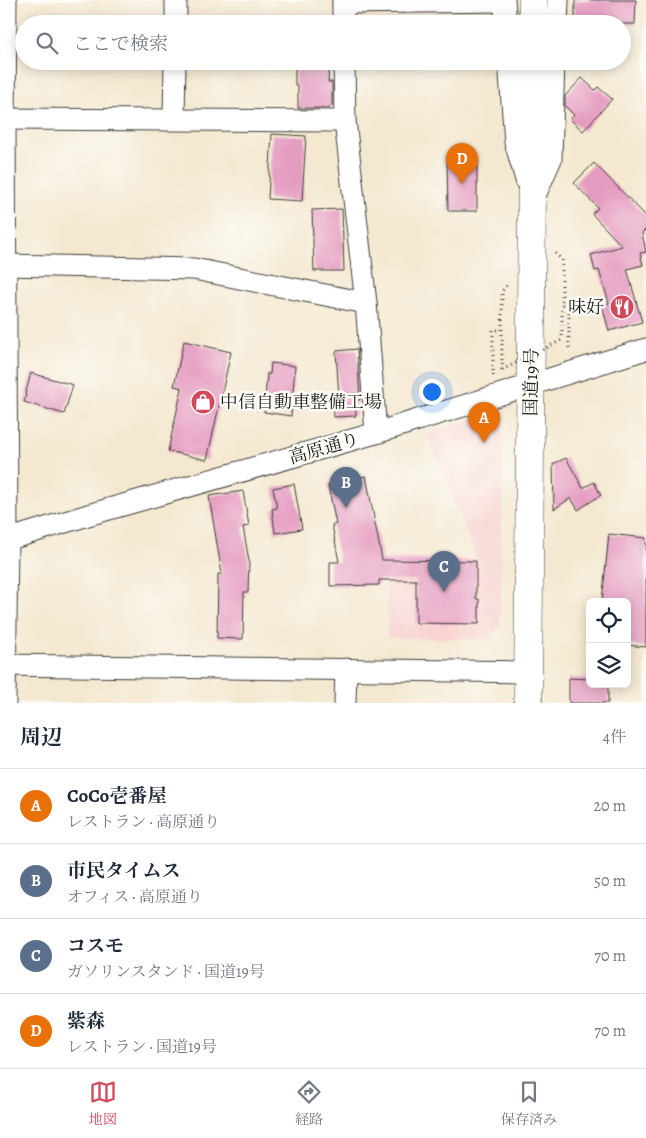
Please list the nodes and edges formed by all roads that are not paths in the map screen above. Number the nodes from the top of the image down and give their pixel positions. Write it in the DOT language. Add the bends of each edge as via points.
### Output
graph roads {
  1 [pos="6,0"];
  2 [pos="176,0"];
  3 [pos="533,0"];
  4 [pos="558,0"];
  5 [pos="504,1"];
  6 [pos="343,9"];
  7 [pos="176,15"];
  8 [pos="505,15"];
  9 [pos="533,15"];
  10 [pos="557,15"];
  11 [pos="175,70"];
  12 [pos="344,70"];
  13 [pos="510,70"];
  14 [pos="533,70"];
  15 [pos="554,70"];
  16 [pos="2,119"];
  17 [pos="174,119"];
  18 [pos="345,121"];
  19 [pos="532,202"];
  20 [pos="6,265"];
  21 [pos="366,303"];
  22 [pos="646,349"];
  23 [pos="531,384"];
  24 [pos="376,433"];
  25 [pos="4,540"];
  26 [pos="2,666"];
  27 [pos="346,669"];
  28 [pos="528,672"];
  29 [pos="5,703"];
  30 [pos="346,703"];
  31 [pos="528,703"];
  1 -- 16 [label="street"];
  2 -- 7 [label="street"];
  3 -- 9 [label="highway"];
  4 -- 10 [label="street"];
  5 -- 6 [label="street"];
  5 -- 8 [label="street"];
  11 -- 17 [label="street"];
  12 -- 18 [label="street"];
  13 -- 19 [label="street" via="515,142"];
  14 -- 19 [label="highway, 国道19号"];
  15 -- 19 [label="street" via="551,159"];
  16 -- 17 [label="street"];
  16 -- 20 [label="street"];
  17 -- 18 [label="street"];
  18 -- 21 [label="street"];
  19 -- 23 [label="highway, 国道19号"];
  20 -- 21 [label="street" via="194,270"];
  20 -- 25 [label="street"];
  21 -- 24 [label="street"];
  22 -- 23 [label="street, 高原通り"];
  23 -- 24 [label="street, 高原通り"];
  23 -- 28 [label="highway, 国道19号"];
  24 -- 25 [label="street, 高原通り"];
  25 -- 26 [label="street"];
  26 -- 27 [label="street"];
  26 -- 29 [label="street"];
  27 -- 28 [label="street"];
  27 -- 30 [label="street"];
  28 -- 31 [label="highway, 国道19号"];
}
